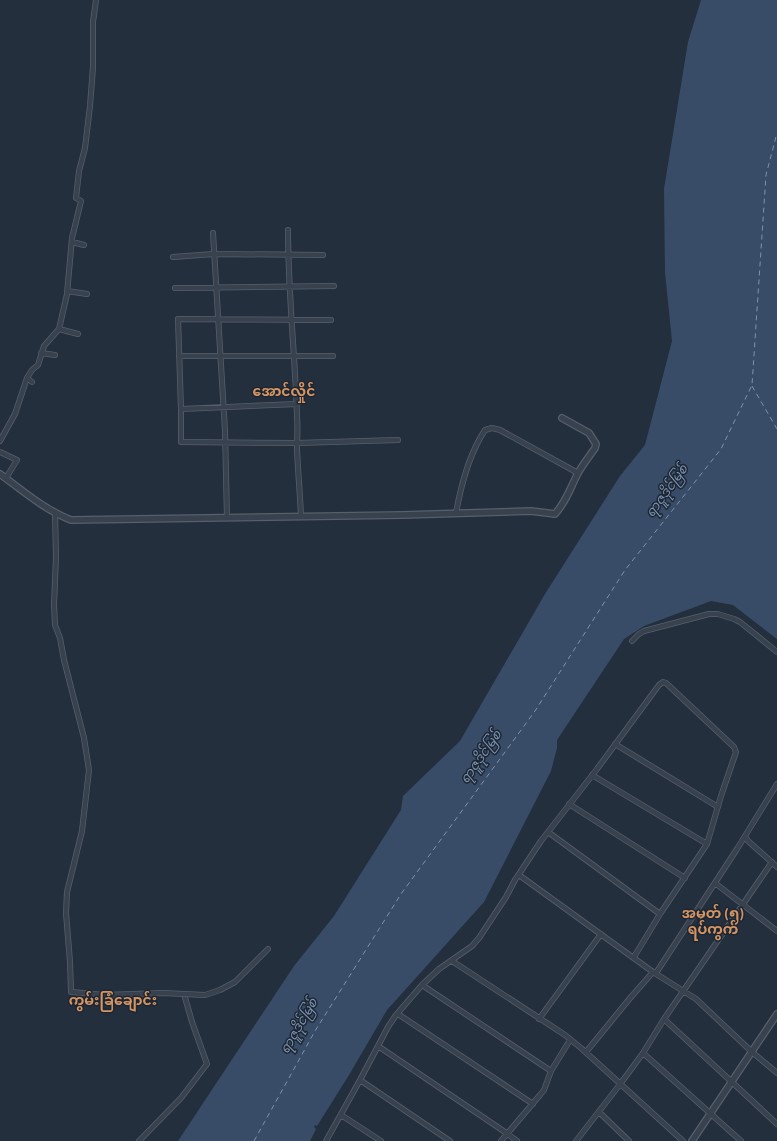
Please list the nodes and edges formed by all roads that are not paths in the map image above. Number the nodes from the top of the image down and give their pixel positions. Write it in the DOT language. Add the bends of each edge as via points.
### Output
graph roads {
  1 [pos="96,0"];
  2 [pos="288,230"];
  3 [pos="213,233"];
  4 [pos="72,242"];
  5 [pos="84,245"];
  6 [pos="214,254"];
  7 [pos="288,254"];
  8 [pos="323,255"];
  9 [pos="173,257"];
  10 [pos="334,286"];
  11 [pos="289,287"];
  12 [pos="174,288"];
  13 [pos="216,288"];
  14 [pos="68,291"];
  15 [pos="87,294"];
  16 [pos="218,319"];
  17 [pos="292,320"];
  18 [pos="331,320"];
  19 [pos="59,330"];
  20 [pos="78,334"];
  21 [pos="41,353"];
  22 [pos="55,355"];
  23 [pos="179,356"];
  24 [pos="293,356"];
  25 [pos="333,356"];
  26 [pos="220,357"];
  27 [pos="27,378"];
  28 [pos="32,382"];
  29 [pos="296,404"];
  30 [pos="224,408"];
  31 [pos="181,409"];
  32 [pos="562,418"];
  33 [pos="398,440"];
  34 [pos="0,441"];
  35 [pos="225,442"];
  36 [pos="297,443"];
  37 [pos="0,452"];
  38 [pos="578,473"];
  39 [pos="0,474"];
  40 [pos="6,478"];
  41 [pos="54,512"];
  42 [pos="456,513"];
  43 [pos="301,516"];
  44 [pos="227,518"];
  45 [pos="632,641"];
  46 [pos="777,652"];
  47 [pos="615,744"];
  48 [pos="592,775"];
  49 [pos="777,784"];
  50 [pos="570,804"];
  51 [pos="718,807"];
  52 [pos="548,832"];
  53 [pos="745,836"];
  54 [pos="707,844"];
  55 [pos="772,862"];
  56 [pos="777,867"];
  57 [pos="518,875"];
  58 [pos="685,878"];
  59 [pos="715,883"];
  60 [pos="744,904"];
  61 [pos="660,914"];
  62 [pos="777,931"];
  63 [pos="601,934"];
  64 [pos="268,949"];
  65 [pos="634,957"];
  66 [pos="452,960"];
  67 [pos="654,973"];
  68 [pos="422,985"];
  69 [pos="684,991"];
  70 [pos="184,994"];
  71 [pos="398,1014"];
  72 [pos="777,1014"];
  73 [pos="539,1019"];
  74 [pos="664,1019"];
  75 [pos="570,1040"];
  76 [pos="378,1046"];
  77 [pos="586,1052"];
  78 [pos="752,1052"];
  79 [pos="643,1053"];
  80 [pos="551,1071"];
  81 [pos="777,1073"];
  82 [pos="360,1080"];
  83 [pos="731,1081"];
  84 [pos="621,1083"];
  85 [pos="533,1104"];
  86 [pos="599,1112"];
  87 [pos="710,1113"];
  88 [pos="341,1114"];
  89 [pos="777,1124"];
  90 [pos="508,1134"];
  91 [pos="139,1141"];
  92 [pos="326,1141"];
  93 [pos="381,1141"];
  94 [pos="450,1141"];
  95 [pos="501,1141"];
  96 [pos="517,1141"];
  97 [pos="576,1141"];
  98 [pos="629,1141"];
  99 [pos="683,1141"];
  100 [pos="692,1141"];
  101 [pos="741,1141"];
  1 -- 4 [label="street" via="86,148 79,171 76,198 81,200"];
  2 -- 7 [label="street"];
  3 -- 6 [label="street"];
  4 -- 5 [label="street"];
  4 -- 14 [label="street"];
  6 -- 7 [label="street"];
  6 -- 9 [label="street"];
  6 -- 13 [label="street"];
  7 -- 8 [label="street"];
  7 -- 11 [label="street"];
  10 -- 11 [label="street"];
  11 -- 13 [label="street"];
  11 -- 17 [label="street"];
  12 -- 13 [label="street"];
  13 -- 16 [label="street"];
  14 -- 15 [label="street"];
  14 -- 19 [label="street"];
  16 -- 17 [label="street"];
  16 -- 23 [label="street" via="178,319"];
  16 -- 26 [label="street"];
  17 -- 18 [label="street"];
  17 -- 24 [label="street"];
  19 -- 20 [label="street"];
  19 -- 21 [label="street"];
  21 -- 22 [label="street"];
  21 -- 27 [label="street" via="38,365"];
  23 -- 26 [label="street"];
  23 -- 31 [label="street"];
  24 -- 25 [label="street"];
  24 -- 26 [label="street"];
  24 -- 29 [label="street"];
  26 -- 30 [label="street"];
  27 -- 28 [label="street"];
  27 -- 34 [label="street" via="15,414"];
  29 -- 30 [label="street"];
  29 -- 36 [label="street"];
  30 -- 31 [label="street"];
  30 -- 35 [label="street"];
  31 -- 35 [label="street" via="181,442"];
  32 -- 38 [label="street" via="590,433 596,444"];
  33 -- 36 [label="street"];
  35 -- 36 [label="street"];
  35 -- 44 [label="street"];
  36 -- 43 [label="street"];
  37 -- 40 [label="street" via="17,460"];
  38 -- 42 [label="street" via="555,514 532,511"];
  38 -- 42 [label="street" via="500,430 484,430 460,491"];
  39 -- 40 [label="street"];
  40 -- 41 [label="street"];
  41 -- 44 [label="street" via="71,520"];
  41 -- 70 [label="street" via="55,626 60,638 89,770 82,830 68,892 66,914 71,992 104,995"];
  42 -- 43 [label="street"];
  43 -- 44 [label="street"];
  45 -- 46 [label="street" via="644,632 718,614 740,622"];
  47 -- 48 [label="street"];
  47 -- 51 [label="street"];
  47 -- 51 [label="street" via="659,685 666,683 736,750"];
  48 -- 50 [label="street"];
  48 -- 54 [label="street"];
  49 -- 53 [label="street"];
  50 -- 52 [label="street"];
  50 -- 58 [label="street"];
  51 -- 54 [label="street"];
  52 -- 57 [label="street"];
  52 -- 61 [label="street"];
  53 -- 55 [label="street"];
  53 -- 59 [label="street"];
  54 -- 58 [label="street"];
  55 -- 56 [label="street"];
  55 -- 60 [label="street"];
  57 -- 63 [label="street"];
  57 -- 66 [label="street" via="479,938"];
  58 -- 61 [label="street"];
  59 -- 60 [label="street"];
  59 -- 67 [label="street"];
  60 -- 62 [label="street"];
  60 -- 69 [label="street"];
  61 -- 65 [label="street"];
  63 -- 65 [label="street"];
  63 -- 73 [label="street"];
  64 -- 70 [label="street" via="235,982 205,995"];
  65 -- 67 [label="street"];
  66 -- 68 [label="street"];
  66 -- 73 [label="street"];
  67 -- 69 [label="street"];
  67 -- 77 [label="street"];
  68 -- 71 [label="street"];
  68 -- 80 [label="street"];
  69 -- 74 [label="street"];
  69 -- 78 [label="street"];
  70 -- 91 [label="street" via="207,1064 181,1098"];
  71 -- 76 [label="street"];
  71 -- 85 [label="street"];
  72 -- 78 [label="street"];
  73 -- 75 [label="street"];
  74 -- 79 [label="street"];
  74 -- 83 [label="street"];
  75 -- 77 [label="street"];
  75 -- 80 [label="street"];
  76 -- 82 [label="street"];
  76 -- 90 [label="street"];
  77 -- 84 [label="street"];
  78 -- 81 [label="street"];
  78 -- 83 [label="street"];
  79 -- 84 [label="street"];
  79 -- 87 [label="street"];
  80 -- 85 [label="street" via="544,1090"];
  82 -- 88 [label="street"];
  82 -- 94 [label="street"];
  83 -- 87 [label="street"];
  83 -- 89 [label="street"];
  84 -- 86 [label="street"];
  84 -- 99 [label="street"];
  85 -- 90 [label="street"];
  86 -- 97 [label="street"];
  86 -- 98 [label="street"];
  87 -- 100 [label="street"];
  87 -- 101 [label="street"];
  88 -- 92 [label="street"];
  88 -- 93 [label="street"];
  90 -- 95 [label="street"];
  90 -- 96 [label="street"];
}
